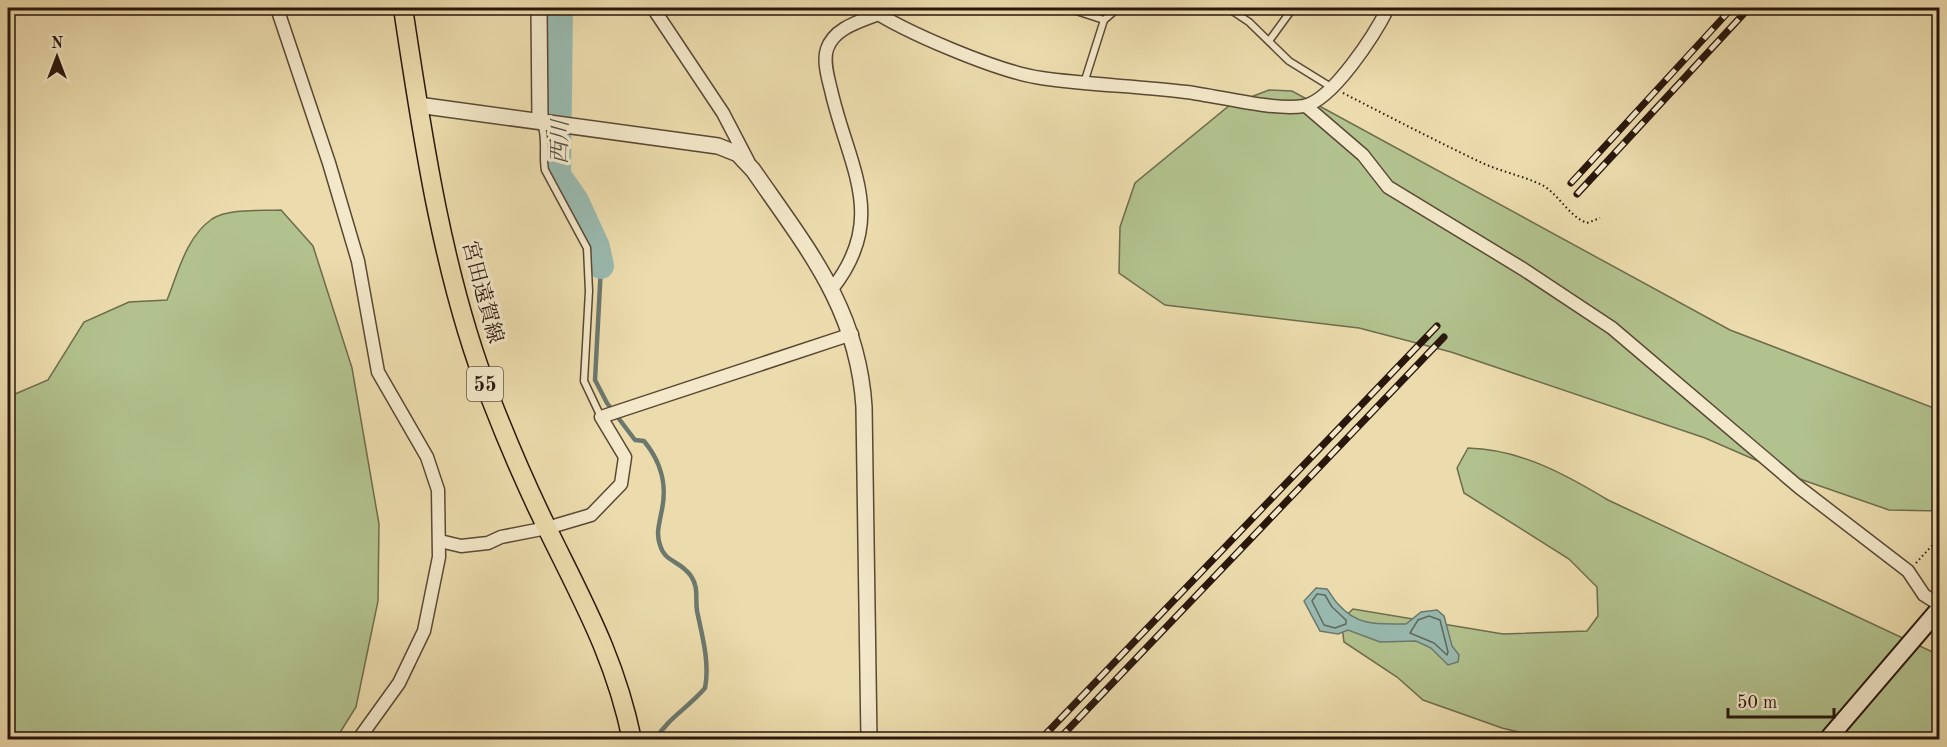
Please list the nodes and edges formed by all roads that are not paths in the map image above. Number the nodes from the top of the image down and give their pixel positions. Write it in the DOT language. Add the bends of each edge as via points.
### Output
graph roads {
  1 [pos="277,8"];
  2 [pos="403,8"];
  3 [pos="538,8"];
  4 [pos="653,8"];
  5 [pos="891,8"];
  6 [pos="1066,8"];
  7 [pos="1118,8"];
  8 [pos="1228,8"];
  9 [pos="1293,8"];
  10 [pos="1384,9"];
  11 [pos="874,11"];
  12 [pos="1104,20"];
  13 [pos="1269,41"];
  14 [pos="1084,82"];
  15 [pos="1332,88"];
  16 [pos="418,105"];
  17 [pos="1306,106"];
  18 [pos="540,120"];
  19 [pos="753,170"];
  20 [pos="832,289"];
  21 [pos="852,334"];
  22 [pos="601,417"];
  23 [pos="547,528"];
  24 [pos="440,541"];
  25 [pos="1940,607"];
  26 [pos="358,740"];
  27 [pos="632,740"];
  28 [pos="869,740"];
  29 [pos="1827,740"];
  1 -- 24 [label="street" via="356,251 378,372 427,457 438,490"];
  2 -- 16 [label="main road, 宮田遠賀線 / 55"];
  3 -- 18 [label="street"];
  4 -- 19 [label="street" via="723,113"];
  5 -- 11 [label="street"];
  6 -- 12 [label="lane"];
  7 -- 12 [label="lane"];
  8 -- 13 [label="lane"];
  9 -- 13 [label="lane"];
  10 -- 15 [label="street" via="1355,61"];
  11 -- 14 [label="street" via="1016,72"];
  11 -- 20 [label="street" via="845,28 827,48 826,69 836,112 862,198 854,255"];
  12 -- 14 [label="lane"];
  13 -- 15 [label="lane" via="1289,61"];
  14 -- 17 [label="street"];
  15 -- 17 [label="street"];
  16 -- 18 [label="street"];
  16 -- 23 [label="main road, 宮田遠賀線 / 55" via="468,334 516,462"];
  17 -- 25 [label="street" via="1363,155 1388,187 1612,328 1800,488 1908,571 1924,595"];
  18 -- 19 [label="street" via="718,146 738,154"];
  18 -- 22 [label="lane" via="545,170 587,248 584,381"];
  19 -- 20 [label="street"];
  20 -- 21 [label="street"];
  21 -- 22 [label="street"];
  21 -- 28 [label="street" via="864,407"];
  22 -- 23 [label="street" via="625,457 621,484 591,515"];
  23 -- 24 [label="street" via="488,543 461,546"];
  23 -- 27 [label="main road, 宮田遠賀線 / 55" via="596,623 615,674"];
  24 -- 26 [label="street" via="424,631 399,683"];
  25 -- 29 [label="main road"];
}
